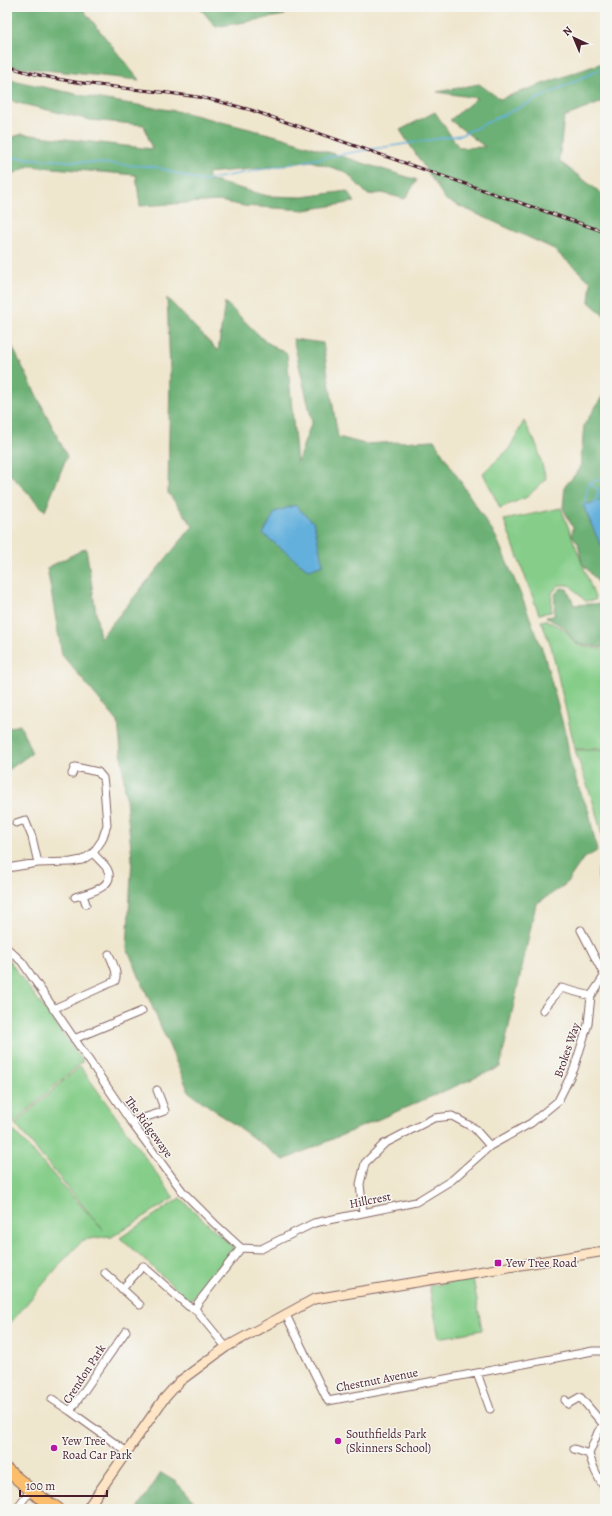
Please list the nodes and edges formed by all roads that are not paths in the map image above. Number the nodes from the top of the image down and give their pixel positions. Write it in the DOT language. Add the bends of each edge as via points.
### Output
graph roads {
  1 [pos="72,774"];
  2 [pos="16,823"];
  3 [pos="93,853"];
  4 [pos="38,863"];
  5 [pos="7,868"];
  6 [pos="605,869"];
  7 [pos="605,876"];
  8 [pos="83,895"];
  9 [pos="76,897"];
  10 [pos="86,904"];
  11 [pos="581,930"];
  12 [pos="7,948"];
  13 [pos="109,954"];
  14 [pos="604,975"];
  15 [pos="591,996"];
  16 [pos="53,1009"];
  17 [pos="543,1010"];
  18 [pos="142,1011"];
  19 [pos="74,1039"];
  20 [pos="157,1090"];
  21 [pos="131,1122"];
  22 [pos="490,1146"];
  23 [pos="363,1213"];
  24 [pos="241,1248"];
  25 [pos="605,1251"];
  26 [pos="105,1273"];
  27 [pos="122,1289"];
  28 [pos="140,1305"];
  29 [pos="195,1309"];
  30 [pos="286,1315"];
  31 [pos="126,1332"];
  32 [pos="226,1347"];
  33 [pos="605,1351"];
  34 [pos="477,1373"];
  35 [pos="52,1399"];
  36 [pos="565,1400"];
  37 [pos="490,1409"];
  38 [pos="70,1411"];
  39 [pos="604,1424"];
  40 [pos="574,1449"];
  41 [pos="127,1452"];
  42 [pos="589,1454"];
  43 [pos="7,1470"];
  44 [pos="605,1488"];
  45 [pos="31,1490"];
  46 [pos="16,1509"];
  47 [pos="58,1509"];
  48 [pos="87,1509"];
  1 -- 3 [label="street" via="75,767 98,772 103,778 107,826 102,840"];
  2 -- 4 [label="street" via="25,820"];
  3 -- 4 [label="street" via="82,860"];
  3 -- 8 [label="street" via="106,868 109,879 100,889"];
  4 -- 5 [label="street"];
  6 -- 7 [label="street"];
  8 -- 9 [label="street"];
  8 -- 10 [label="street"];
  11 -- 14 [label="street"];
  12 -- 16 [label="street, The Ridgewaye" via="22,962"];
  13 -- 16 [label="street" via="117,973 115,982"];
  14 -- 15 [label="street, Brokes Way"];
  15 -- 17 [label="street" via="561,988"];
  15 -- 22 [label="street, Brokes Way" via="588,1024 574,1069 558,1101 532,1123"];
  16 -- 19 [label="street, The Ridgewaye"];
  18 -- 19 [label="street"];
  19 -- 21 [label="street, The Ridgewaye"];
  20 -- 21 [label="street" via="164,1111"];
  21 -- 24 [label="street, The Ridgewaye" via="183,1192"];
  22 -- 23 [label="street, Hillcrest" via="452,1180 416,1202"];
  22 -- 23 [label="street" via="474,1128 452,1116 434,1118 384,1144 365,1163 360,1184"];
  23 -- 24 [label="street, Hillcrest" via="314,1223 261,1248"];
  24 -- 29 [label="street"];
  25 -- 30 [label="street" via="314,1299"];
  26 -- 27 [label="street"];
  27 -- 28 [label="street"];
  27 -- 29 [label="street" via="143,1266 188,1306"];
  29 -- 32 [label="street"];
  30 -- 32 [label="street"];
  30 -- 34 [label="street, Chestnut Avenue" via="328,1401"];
  31 -- 38 [label="street, Crendon Park"];
  32 -- 41 [label="street" via="180,1381 163,1400"];
  33 -- 34 [label="street, Chestnut Avenue" via="593,1351"];
  34 -- 37 [label="street"];
  35 -- 38 [label="street"];
  36 -- 39 [label="street" via="568,1404 580,1397"];
  38 -- 41 [label="street, Crendon Park"];
  39 -- 42 [label="street"];
  40 -- 42 [label="street"];
  41 -- 48 [label="street"];
  42 -- 44 [label="street"];
  43 -- 45 [label="highway"];
  45 -- 46 [label="street"];
  45 -- 47 [label="highway"];
}
